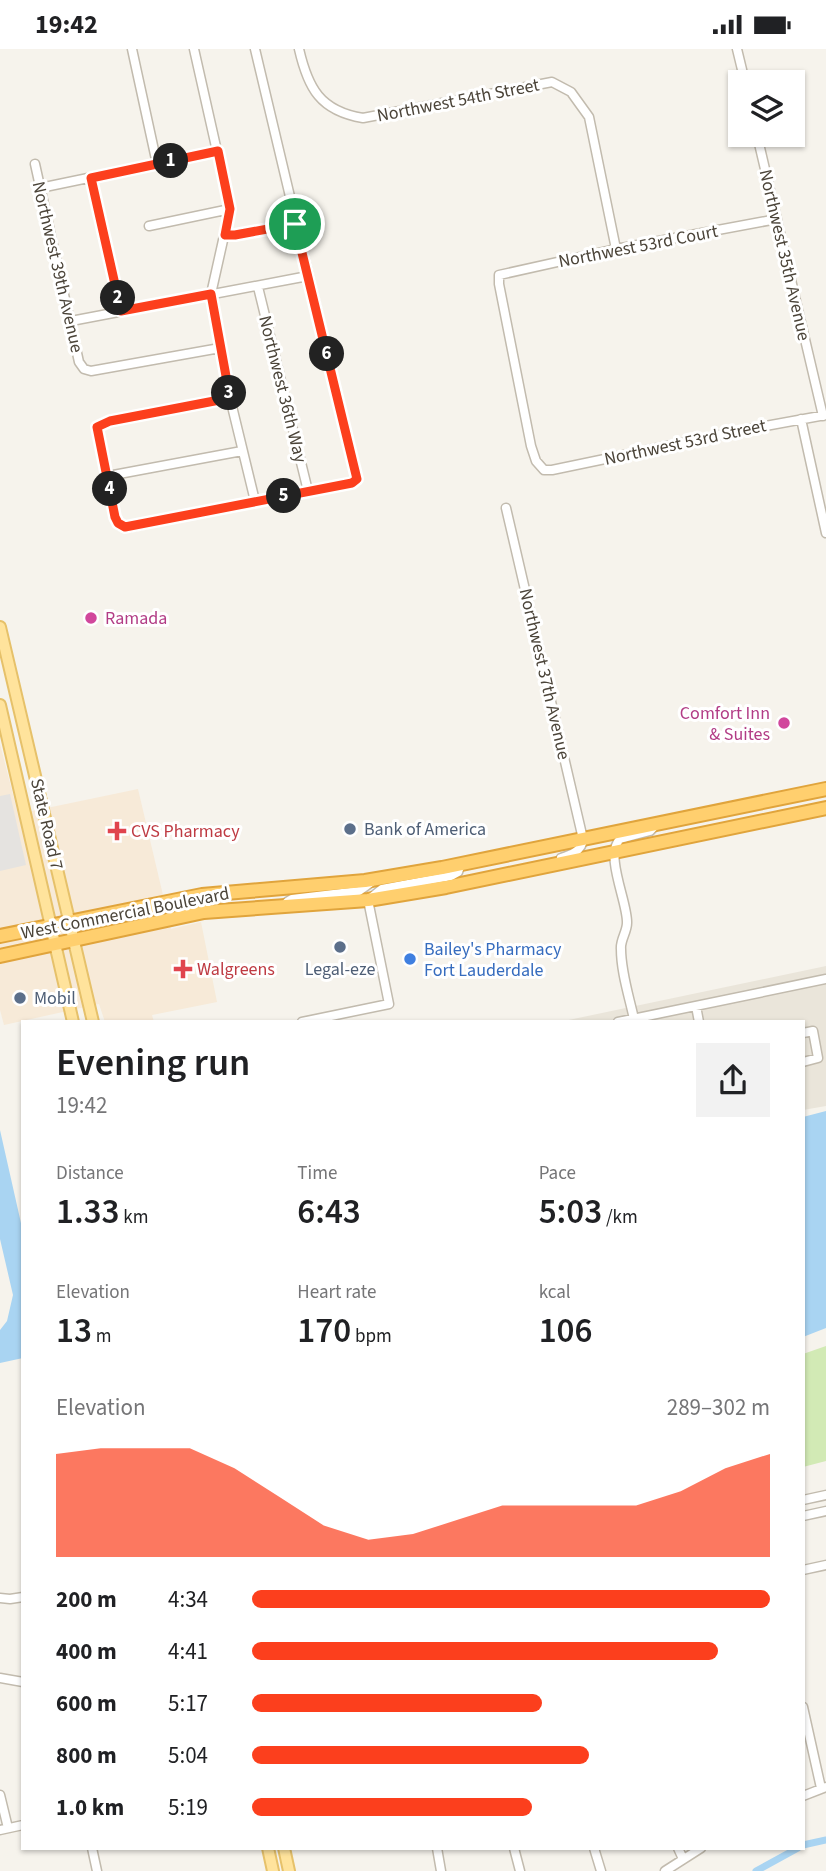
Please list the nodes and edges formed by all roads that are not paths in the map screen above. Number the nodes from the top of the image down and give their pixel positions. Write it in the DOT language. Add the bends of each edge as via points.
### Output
graph roads {
  1 [pos="132,49"];
  2 [pos="194,49"];
  3 [pos="255,49"];
  4 [pos="299,49"];
  5 [pos="737,49"];
  6 [pos="742,70"];
  7 [pos="760,147"];
  8 [pos="218,151"];
  9 [pos="34,164"];
  10 [pos="157,164"];
  11 [pos="91,178"];
  12 [pos="40,188"];
  13 [pos="230,209"];
  14 [pos="777,219"];
  15 [pos="295,224"];
  16 [pos="149,226"];
  17 [pos="225,235"];
  18 [pos="616,249"];
  19 [pos="309,276"];
  20 [pos="258,287"];
  21 [pos="211,294"];
  22 [pos="121,311"];
  23 [pos="71,321"];
  24 [pos="220,348"];
  25 [pos="230,398"];
  26 [pos="825,416"];
  27 [pos="801,419"];
  28 [pos="242,451"];
  29 [pos="544,470"];
  30 [pos="108,476"];
  31 [pos="308,491"];
  32 [pos="255,501"];
  33 [pos="506,508"];
  34 [pos="826,533"];
  35 [pos="0,627"];
  36 [pos="6,670"];
  37 [pos="0,705"];
  38 [pos="826,789"];
  39 [pos="826,808"];
  40 [pos="658,824"];
  41 [pos="583,839"];
  42 [pos="615,852"];
  43 [pos="461,864"];
  44 [pos="545,866"];
  45 [pos="375,880"];
  46 [pos="369,900"];
  47 [pos="287,907"];
  48 [pos="69,920"];
  49 [pos="50,925"];
  50 [pos="0,936"];
  51 [pos="74,939"];
  52 [pos="55,943"];
  53 [pos="0,956"];
  54 [pos="826,979"];
  55 [pos="696,1006"];
  56 [pos="635,1019"];
  57 [pos="73,1020"];
  58 [pos="93,1020"];
  59 [pos="312,1020"];
  60 [pos="629,1020"];
  61 [pos="699,1020"];
  62 [pos="805,1033"];
  63 [pos="805,1061"];
  64 [pos="826,1495"];
  65 [pos="805,1500"];
  66 [pos="826,1511"];
  67 [pos="805,1516"];
  68 [pos="826,1565"];
  69 [pos="805,1570"];
  70 [pos="21,1597"];
  71 [pos="0,1598"];
  72 [pos="0,1678"];
  73 [pos="21,1682"];
  74 [pos="805,1715"];
  75 [pos="824,1788"];
  76 [pos="805,1794"];
  77 [pos="0,1795"];
  78 [pos="4,1829"];
  79 [pos="92,1850"];
  80 [pos="282,1850"];
  81 [pos="437,1850"];
  82 [pos="515,1850"];
  83 [pos="595,1850"];
  84 [pos="679,1850"];
  85 [pos="698,1850"];
  86 [pos="683,1859"];
  87 [pos="272,1866"];
  88 [pos="97,1871"];
  89 [pos="281,1871"];
  90 [pos="289,1871"];
  91 [pos="441,1871"];
  92 [pos="520,1871"];
  93 [pos="601,1871"];
  94 [pos="665,1871"];
  1 -- 10 [label="street"];
  2 -- 8 [label="street"];
  3 -- 15 [label="street"];
  4 -- 18 [label="street, Northwest 54th Street" via="304,71 324,103 363,118 552,82 571,92 589,117"];
  5 -- 6 [label="street"];
  7 -- 14 [label="street, Northwest 35th Avenue"];
  8 -- 10 [label="street"];
  8 -- 13 [label="street"];
  9 -- 12 [label="street, Northwest 39th Avenue"];
  10 -- 11 [label="street"];
  11 -- 12 [label="street"];
  11 -- 22 [label="street"];
  12 -- 23 [label="street, Northwest 39th Avenue"];
  13 -- 16 [label="street"];
  13 -- 17 [label="street"];
  14 -- 18 [label="street, Northwest 53rd Court"];
  14 -- 26 [label="street, Northwest 35th Avenue"];
  15 -- 17 [label="street"];
  15 -- 19 [label="street"];
  17 -- 21 [label="street"];
  18 -- 29 [label="street, Northwest 53rd Court" via="499,275 531,446"];
  19 -- 20 [label="street"];
  19 -- 31 [label="street" via="357,479"];
  20 -- 21 [label="street"];
  20 -- 31 [label="street, Northwest 36th Way"];
  21 -- 22 [label="street"];
  21 -- 24 [label="street"];
  22 -- 23 [label="street"];
  23 -- 24 [label="street, Northwest 39th Avenue" via="79,362 92,371"];
  24 -- 25 [label="street"];
  25 -- 28 [label="street"];
  25 -- 30 [label="street" via="97,427"];
  26 -- 27 [label="street, Northwest 53rd Street"];
  27 -- 29 [label="street, Northwest 53rd Street"];
  27 -- 34 [label="street"];
  28 -- 30 [label="street"];
  28 -- 32 [label="street"];
  30 -- 32 [label="street" via="115,517 121,526"];
  31 -- 32 [label="street"];
  33 -- 41 [label="street, Northwest 37th Avenue"];
  35 -- 36 [label="main road, State Road 7"];
  36 -- 48 [label="main road, State Road 7"];
  37 -- 49 [label="main road, State Road 7"];
  38 -- 40 [label="highway, West Commercial Boulevard"];
  39 -- 42 [label="highway, West Commercial Boulevard"];
  40 -- 41 [label="highway, West Commercial Boulevard"];
  40 -- 42 [label="street, West Commercial Boulevard" via="650,831 620,839"];
  41 -- 43 [label="highway, West Commercial Boulevard"];
  41 -- 44 [label="street, West Commercial Boulevard" via="576,852"];
  42 -- 44 [label="highway, West Commercial Boulevard"];
  42 -- 56 [label="street" via="627,923 620,947"];
  43 -- 45 [label="highway, West Commercial Boulevard"];
  43 -- 46 [label="street, West Commercial Boulevard" via="451,876 382,889"];
  44 -- 46 [label="highway, West Commercial Boulevard"];
  45 -- 47 [label="street, West Commercial Boulevard" via="359,891 302,897 287,902"];
  45 -- 48 [label="highway, West Commercial Boulevard" via="202,895"];
  46 -- 47 [label="highway, West Commercial Boulevard"];
  46 -- 59 [label="street" via="389,1004"];
  47 -- 51 [label="highway, West Commercial Boulevard" via="204,912"];
  48 -- 49 [label="highway, West Commercial Boulevard"];
  48 -- 51 [label="main road, State Road 7"];
  49 -- 50 [label="highway, West Commercial Boulevard"];
  49 -- 52 [label="main road, State Road 7"];
  51 -- 52 [label="highway, West Commercial Boulevard"];
  51 -- 58 [label="main road, State Road 7"];
  52 -- 53 [label="highway, West Commercial Boulevard"];
  52 -- 57 [label="main road, State Road 7"];
  54 -- 55 [label="street"];
  55 -- 56 [label="street"];
  55 -- 61 [label="street"];
  56 -- 60 [label="street"];
  62 -- 63 [label="street" via="813,1031 818,1058"];
  64 -- 65 [label="street"];
  66 -- 67 [label="street"];
  68 -- 69 [label="street"];
  70 -- 71 [label="street"];
  72 -- 73 [label="street"];
  74 -- 75 [label="street"];
  75 -- 76 [label="street"];
  77 -- 78 [label="street"];
  79 -- 88 [label="street"];
  80 -- 90 [label="main road"];
  81 -- 91 [label="street"];
  82 -- 92 [label="street"];
  83 -- 93 [label="street"];
  84 -- 86 [label="street"];
  85 -- 86 [label="street"];
  86 -- 94 [label="street"];
  87 -- 89 [label="main road"];
}
